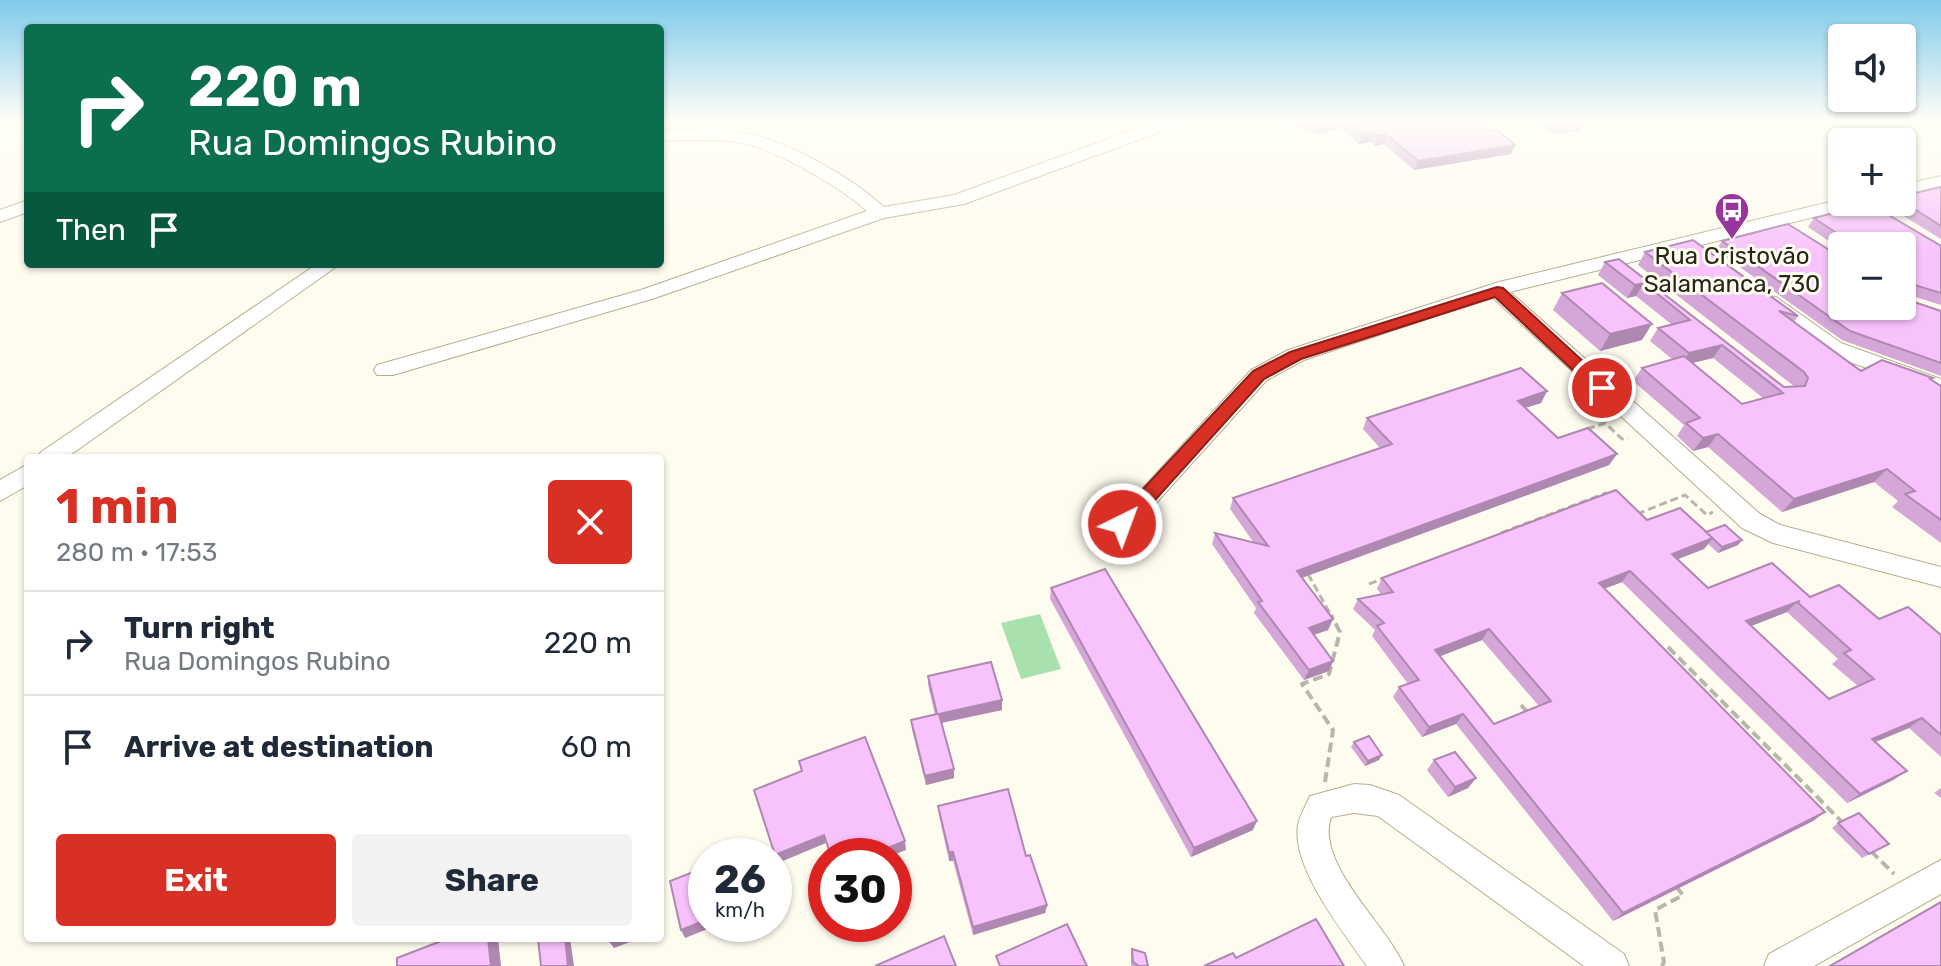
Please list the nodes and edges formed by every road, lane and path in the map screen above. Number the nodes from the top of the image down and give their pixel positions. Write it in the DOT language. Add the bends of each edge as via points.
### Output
graph roads {
  1 [pos="810,167"];
  2 [pos="1047,167"];
  3 [pos="1939,183"];
  4 [pos="1916,187"];
  5 [pos="24,207"];
  6 [pos="1828,208"];
  7 [pos="880,213"];
  8 [pos="0,216"];
  9 [pos="1778,220"];
  10 [pos="1803,237"];
  11 [pos="1688,242"];
  12 [pos="1612,258"];
  13 [pos="1713,260"];
  14 [pos="324,268"];
  15 [pos="1637,278"];
  16 [pos="1751,288"];
  17 [pos="1497,291"];
  18 [pos="385,370"];
  19 [pos="1941,387"];
  20 [pos="1575,433"];
  21 [pos="1651,433"];
  22 [pos="55,454"];
  23 [pos="24,476"];
  24 [pos="0,492"];
  25 [pos="1615,501"];
  26 [pos="1732,504"];
  27 [pos="1632,516"];
  28 [pos="1122,524"];
  29 [pos="1488,539"];
  30 [pos="1308,574"];
  31 [pos="1941,577"];
  32 [pos="1384,578"];
  33 [pos="1369,584"];
  34 [pos="1668,647"];
  35 [pos="1521,705"];
  36 [pos="1531,716"];
  37 [pos="1329,803"];
  38 [pos="1853,833"];
  39 [pos="1863,843"];
  40 [pos="1934,880"];
  41 [pos="1675,885"];
  42 [pos="1387,966"];
  43 [pos="1612,966"];
  44 [pos="1662,966"];
  45 [pos="1781,966"];
  1 -- 7 [label="street" via="859,194"];
  2 -- 7 [label="street" via="958,200"];
  3 -- 4 [label="street"];
  5 -- 8 [label="street"];
  6 -- 9 [label="street"];
  7 -- 18 [label="street" via="648,294"];
  9 -- 10 [label="street"];
  9 -- 11 [label="street"];
  11 -- 12 [label="street"];
  11 -- 13 [label="street"];
  12 -- 15 [label="street"];
  12 -- 17 [label="street"];
  14 -- 22 [label="street"];
  16 -- 19 [label="street" via="1833,348"];
  17 -- 21 [label="street"];
  17 -- 28 [label="street" via="1296,355 1259,375"];
  20 -- 21 [label="path" via="1605,423 1622,439"];
  21 -- 26 [label="street"];
  23 -- 24 [label="street"];
  25 -- 29 [label="path" via="1606,493"];
  26 -- 27 [label="path" via="1707,515 1685,495"];
  26 -- 31 [label="street" via="1773,533"];
  30 -- 37 [label="path" via="1340,632 1329,674 1302,684 1333,730 1324,780"];
  32 -- 33 [label="path"];
  34 -- 38 [label="path"];
  35 -- 36 [label="path"];
  37 -- 42 [label="street" via="1313,822 1315,847"];
  37 -- 43 [label="street" via="1353,797 1388,805"];
  39 -- 40 [label="path"];
  40 -- 45 [label="street"];
  41 -- 44 [label="path" via="1683,895 1655,910"];
}
